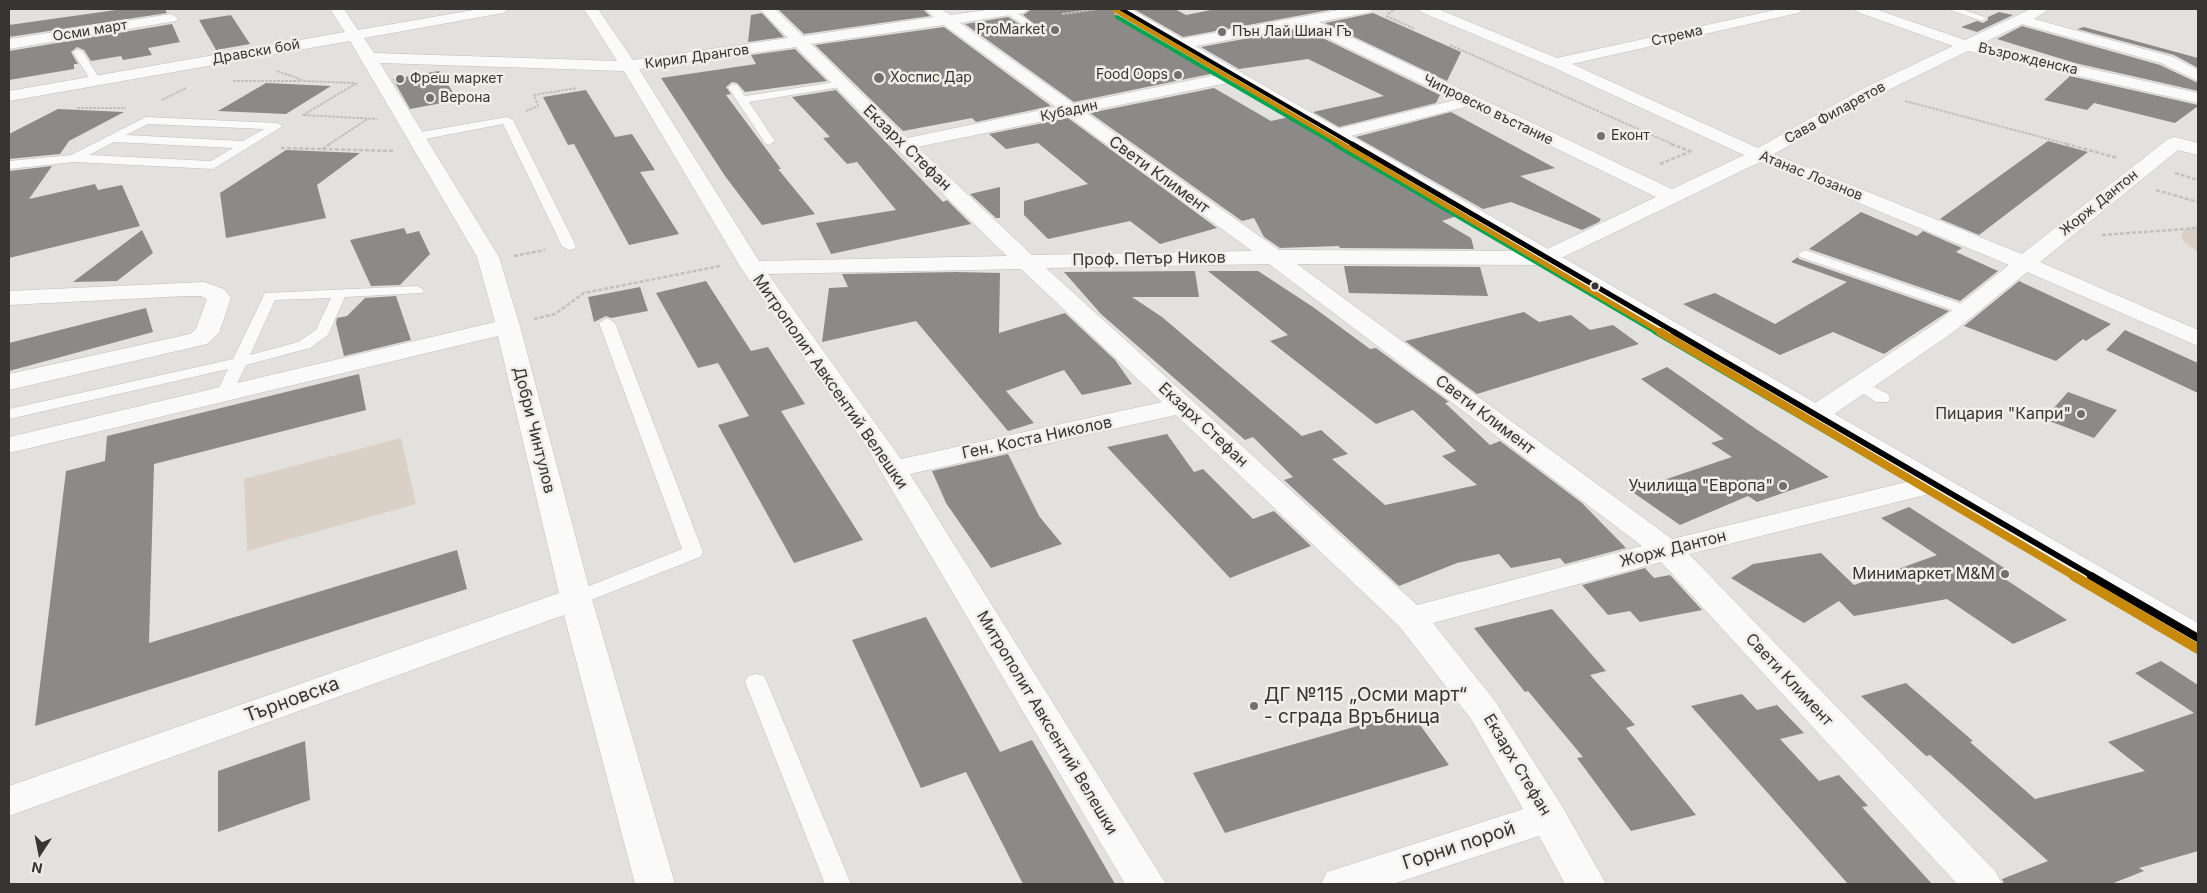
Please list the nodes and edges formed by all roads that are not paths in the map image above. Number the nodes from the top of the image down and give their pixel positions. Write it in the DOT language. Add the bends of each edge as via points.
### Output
graph roads {
  1 [pos="337,9"];
  2 [pos="504,9"];
  3 [pos="591,9"];
  4 [pos="767,9"];
  5 [pos="1121,9"];
  6 [pos="1366,9"];
  7 [pos="1426,9"];
  8 [pos="1798,9"];
  9 [pos="1862,9"];
  10 [pos="1953,9"];
  11 [pos="2042,9"];
  12 [pos="1015,10"];
  13 [pos="940,15"];
  14 [pos="171,18"];
  15 [pos="1982,18"];
  16 [pos="2022,20"];
  17 [pos="1304,21"];
  18 [pos="1030,25"];
  19 [pos="353,35"];
  20 [pos="799,42"];
  21 [pos="9,44"];
  22 [pos="1180,44"];
  23 [pos="1968,46"];
  24 [pos="78,52"];
  25 [pos="1556,63"];
  26 [pos="629,66"];
  27 [pos="1236,76"];
  28 [pos="2198,76"];
  29 [pos="96,81"];
  30 [pos="842,84"];
  31 [pos="733,87"];
  32 [pos="9,96"];
  33 [pos="2198,98"];
  34 [pos="742,100"];
  35 [pos="391,101"];
  36 [pos="1470,101"];
  37 [pos="1070,111"];
  38 [pos="1335,135"];
  39 [pos="111,138"];
  40 [pos="769,141"];
  41 [pos="903,144"];
  42 [pos="244,146"];
  43 [pos="2198,149"];
  44 [pos="1759,155"];
  45 [pos="74,158"];
  46 [pos="9,165"];
  47 [pos="1672,197"];
  48 [pos="569,246"];
  49 [pos="1805,254"];
  50 [pos="1274,257"];
  51 [pos="1547,258"];
  52 [pos="1025,261"];
  53 [pos="2024,263"];
  54 [pos="750,264"];
  55 [pos="417,290"];
  56 [pos="340,293"];
  57 [pos="9,298"];
  58 [pos="1966,310"];
  59 [pos="607,323"];
  60 [pos="508,326"];
  61 [pos="2198,339"];
  62 [pos="241,361"];
  63 [pos="9,382"];
  64 [pos="1861,385"];
  65 [pos="224,394"];
  66 [pos="1882,398"];
  67 [pos="1181,406"];
  68 [pos="9,414"];
  69 [pos="1816,415"];
  70 [pos="9,445"];
  71 [pos="892,469"];
  72 [pos="1935,484"];
  73 [pos="1667,550"];
  74 [pos="576,598"];
  75 [pos="1411,618"];
  76 [pos="2198,638"];
  77 [pos="756,682"];
  78 [pos="9,800"];
  79 [pos="1548,817"];
  80 [pos="654,884"];
  81 [pos="838,884"];
  82 [pos="1146,884"];
  83 [pos="1341,884"];
  84 [pos="1586,884"];
  85 [pos="1982,884"];
  1 -- 19 [label="street, Добри Чинтулов"];
  2 -- 19 [label="street, Дравски бой"];
  3 -- 26 [label="street, Митрополит Авксентий Велешки"];
  4 -- 20 [label="street, Екзарх Стефан"];
  5 -- 22 [label="street"];
  6 -- 17 [label="street"];
  7 -- 25 [label="street, Атанас Лозанов"];
  8 -- 25 [label="street, Стрема"];
  9 -- 23 [label="street, Възрожденска"];
  10 -- 15 [label="lane"];
  11 -- 16 [label="street, Сава Филаретов"];
  12 -- 13 [label="street, Кирил Дрангов"];
  12 -- 18 [label="lane"];
  13 -- 20 [label="street, Кирил Дрангов"];
  13 -- 37 [label="street, Свети Климент"];
  14 -- 21 [label="street, Осми март"];
  16 -- 23 [label="street, Сава Филаретов"];
  16 -- 28 [label="street" via="2167,60"];
  17 -- 22 [label="street"];
  17 -- 36 [label="street, Чипровско въстание"];
  19 -- 29 [label="street, Дравски бой"];
  19 -- 35 [label="street, Добри Чинтулов"];
  20 -- 26 [label="street, Кирил Дрангов"];
  20 -- 30 [label="street, Екзарх Стефан"];
  22 -- 27 [label="street"];
  23 -- 33 [label="street, Възрожденска"];
  23 -- 44 [label="street, Сава Филаретов" via="1870,92"];
  24 -- 29 [label="lane"];
  25 -- 44 [label="street, Атанас Лозанов"];
  26 -- 35 [label="street, Кирил Дрангов"];
  26 -- 54 [label="street, Митрополит Авксентий Велешки"];
  27 -- 37 [label="street, Кубадин"];
  27 -- 38 [label="street"];
  29 -- 32 [label="street, Дравски бой"];
  30 -- 34 [label="lane"];
  30 -- 41 [label="street, Екзарх Стефан"];
  31 -- 34 [label="lane"];
  34 -- 40 [label="lane"];
  35 -- 48 [label="lane" via="507,120"];
  35 -- 60 [label="street, Добри Чинтулов" via="489,261"];
  36 -- 38 [label="street"];
  36 -- 47 [label="street, Чипровско въстание"];
  37 -- 41 [label="street, Кубадин"];
  37 -- 50 [label="street, Свети Климент"];
  38 -- 51 [label="street"];
  39 -- 42 [label="lane"];
  39 -- 42 [label="lane" via="146,120 277,126"];
  39 -- 45 [label="lane"];
  41 -- 52 [label="street, Екзарх Стефан"];
  42 -- 45 [label="lane" via="213,165"];
  43 -- 53 [label="street, Жорж Дантон" via="2175,143"];
  44 -- 47 [label="street, Сава Филаретов"];
  44 -- 53 [label="street, Атанас Лозанов"];
  45 -- 46 [label="lane"];
  47 -- 51 [label="street, Сава Филаретов"];
  49 -- 58 [label="lane"];
  50 -- 51 [label="street, Проф. Петър Ников"];
  50 -- 52 [label="street, Проф. Петър Ников"];
  50 -- 73 [label="street, Свети Климент"];
  51 -- 69 [label="street"];
  52 -- 54 [label="street, Проф. Петър Ников"];
  52 -- 67 [label="street, Екзарх Стефан"];
  53 -- 58 [label="street, Жорж Дантон"];
  53 -- 61 [label="street, Атанас Лозанов"];
  54 -- 71 [label="street, Митрополит Авксентий Велешки"];
  55 -- 56 [label="lane"];
  56 -- 62 [label="lane" via="323,332 316,338 287,351"];
  56 -- 62 [label="lane" via="270,296"];
  57 -- 63 [label="street" via="195,289 211,292 219,298 206,333 198,339"];
  58 -- 64 [label="street, Жорж Дантон"];
  59 -- 74 [label="lane" via="693,552"];
  60 -- 65 [label="street"];
  60 -- 74 [label="street, Добри Чинтулов"];
  62 -- 65 [label="lane"];
  62 -- 68 [label="lane"];
  64 -- 66 [label="lane"];
  64 -- 69 [label="street, Жорж Дантон"];
  65 -- 70 [label="street"];
  67 -- 71 [label="street, Ген. Коста Николов"];
  67 -- 75 [label="street, Екзарх Стефан"];
  69 -- 72 [label="street"];
  71 -- 82 [label="street, Митрополит Авксентий Велешки"];
  72 -- 73 [label="street, Жорж Дантон"];
  72 -- 76 [label="street"];
  73 -- 75 [label="street, Жорж Дантон"];
  73 -- 85 [label="street, Свети Климент"];
  74 -- 78 [label="street, Търновска"];
  74 -- 80 [label="street, Добри Чинтулов"];
  75 -- 79 [label="street, Екзарх Стефан" via="1483,710"];
  77 -- 81 [label="lane"];
  79 -- 83 [label="street, Горни порой"];
  79 -- 84 [label="street, Екзарх Стефан"];
}
